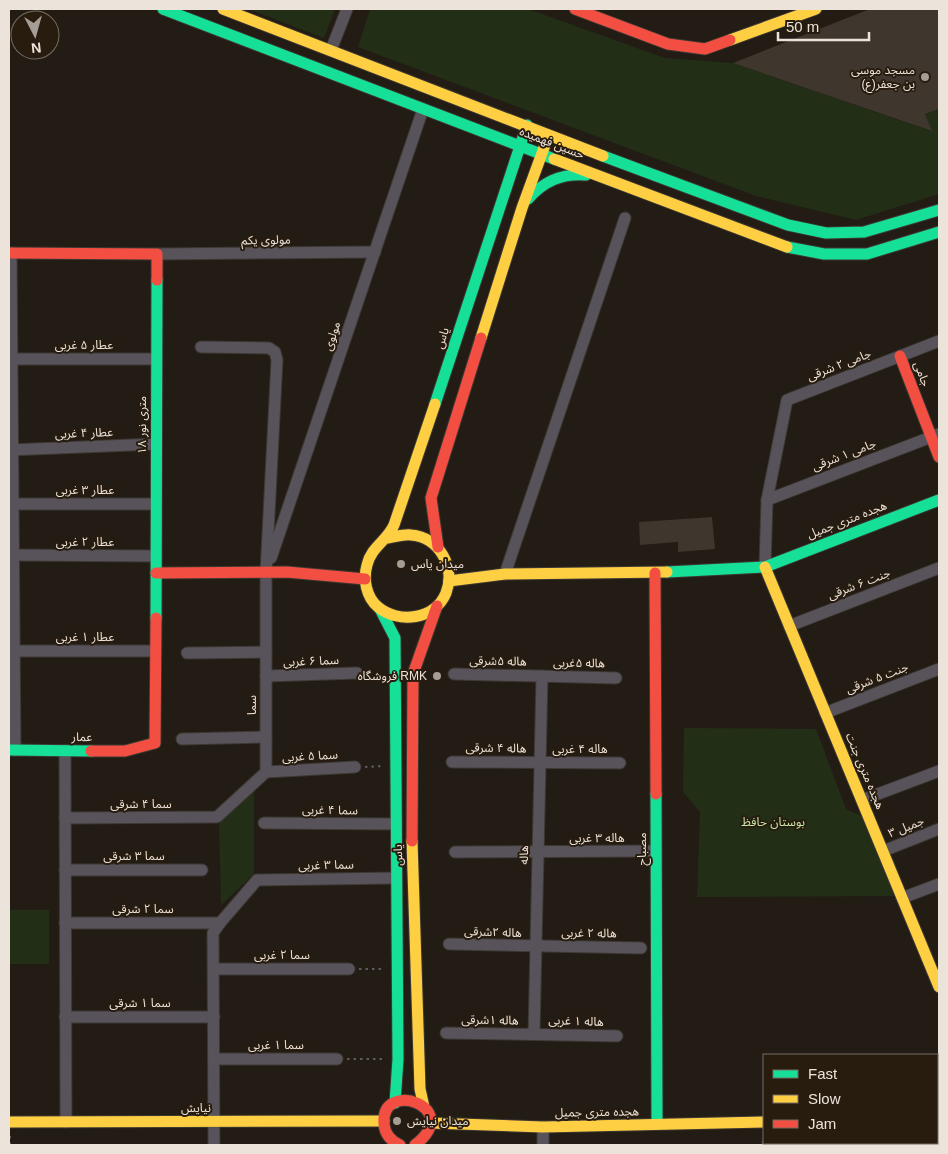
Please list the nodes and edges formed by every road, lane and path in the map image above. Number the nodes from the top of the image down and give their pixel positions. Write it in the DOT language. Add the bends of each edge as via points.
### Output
graph roads {
  1 [pos="163,9"];
  2 [pos="223,9"];
  3 [pos="347,9"];
  4 [pos="575,9"];
  5 [pos="816,9"];
  6 [pos="331,50"];
  7 [pos="423,108"];
  8 [pos="527,125"];
  9 [pos="482,131"];
  10 [pos="548,135"];
  11 [pos="519,145"];
  12 [pos="542,154"];
  13 [pos="599,176"];
  14 [pos="508,181"];
  15 [pos="522,208"];
  16 [pos="939,210"];
  17 [pos="625,218"];
  18 [pos="939,232"];
  19 [pos="374,252"];
  20 [pos="10,253"];
  21 [pos="157,254"];
  22 [pos="939,342"];
  23 [pos="201,347"];
  24 [pos="900,356"];
  25 [pos="10,359"];
  26 [pos="156,359"];
  27 [pos="935,435"];
  28 [pos="156,444"];
  29 [pos="11,450"];
  30 [pos="939,457"];
  31 [pos="767,500"];
  32 [pos="939,500"];
  33 [pos="11,504"];
  34 [pos="156,504"];
  35 [pos="388,538"];
  36 [pos="438,547"];
  37 [pos="11,555"];
  38 [pos="156,556"];
  39 [pos="764,567"];
  40 [pos="939,568"];
  41 [pos="266,572"];
  42 [pos="156,573"];
  43 [pos="655,573"];
  44 [pos="505,574"];
  45 [pos="364,579"];
  46 [pos="449,581"];
  47 [pos="437,606"];
  48 [pos="380,609"];
  49 [pos="789,626"];
  50 [pos="12,651"];
  51 [pos="155,651"];
  52 [pos="266,652"];
  53 [pos="187,653"];
  54 [pos="939,669"];
  55 [pos="356,673"];
  56 [pos="396,673"];
  57 [pos="454,674"];
  58 [pos="266,676"];
  59 [pos="542,676"];
  60 [pos="616,678"];
  61 [pos="825,713"];
  62 [pos="266,737"];
  63 [pos="182,738"];
  64 [pos="155,743"];
  65 [pos="12,750"];
  66 [pos="65,751"];
  67 [pos="452,762"];
  68 [pos="540,763"];
  69 [pos="620,763"];
  70 [pos="396,765"];
  71 [pos="355,768"];
  72 [pos="939,770"];
  73 [pos="266,772"];
  74 [pos="862,800"];
  75 [pos="65,818"];
  76 [pos="264,823"];
  77 [pos="396,824"];
  78 [pos="939,829"];
  79 [pos="656,851"];
  80 [pos="883,851"];
  81 [pos="455,852"];
  82 [pos="538,852"];
  83 [pos="65,870"];
  84 [pos="202,870"];
  85 [pos="396,878"];
  86 [pos="939,884"];
  87 [pos="902,898"];
  88 [pos="220,922"];
  89 [pos="65,923"];
  90 [pos="449,944"];
  91 [pos="536,947"];
  92 [pos="641,948"];
  93 [pos="214,969"];
  94 [pos="349,969"];
  95 [pos="397,969"];
  96 [pos="939,984"];
  97 [pos="66,1017"];
  98 [pos="214,1017"];
  99 [pos="446,1033"];
  100 [pos="534,1034"];
  101 [pos="617,1036"];
  102 [pos="214,1059"];
  103 [pos="337,1059"];
  104 [pos="398,1059"];
  105 [pos="395,1103"];
  106 [pos="424,1107"];
  107 [pos="384,1121"];
  108 [pos="9,1122"];
  109 [pos="66,1122"];
  110 [pos="214,1122"];
  111 [pos="763,1122"];
  112 [pos="431,1123"];
  113 [pos="657,1124"];
  114 [pos="543,1127"];
  115 [pos="387,1140"];
  116 [pos="214,1145"];
  117 [pos="400,1145"];
  118 [pos="414,1145"];
  119 [pos="543,1145"];
  1 -- 7 [label="street, حسین فهمیده"];
  2 -- 6 [label="street, حسین فهمیده"];
  3 -- 6 [label="street"];
  4 -- 5 [label="street" via="668,44 704,49"];
  6 -- 8 [label="street, حسین فهمیده"];
  7 -- 9 [label="street, حسین فهمیده"];
  7 -- 19 [label="street, مولوی"];
  8 -- 10 [label="street, حسین فهمیده"];
  8 -- 11 [label="street, یاس"];
  9 -- 11 [label="street, حسین فهمیده"];
  9 -- 14 [label="street" via="498,142 504,151"];
  10 -- 12 [label="street"];
  10 -- 16 [label="street, حسین فهمیده" via="788,225 826,233 864,232"];
  11 -- 12 [label="street, حسین فهمیده"];
  11 -- 14 [label="street, یاس"];
  12 -- 13 [label="street, حسین فهمیده"];
  12 -- 15 [label="street"];
  13 -- 15 [label="street" via="576,173 553,178 536,188"];
  13 -- 18 [label="street, حسین فهمیده" via="782,246 824,254 867,254"];
  14 -- 35 [label="street, یاس"];
  15 -- 36 [label="street" via="431,498"];
  17 -- 44 [label="street"];
  19 -- 21 [label="street, مولوی یکم"];
  19 -- 41 [label="street, مولوی"];
  20 -- 21 [label="street"];
  20 -- 25 [label="street"];
  21 -- 26 [label="street, ۱۸ متری نور"];
  22 -- 24 [label="street, جامی ۲ شرقی"];
  23 -- 41 [label="street, سما" via="270,348 278,360"];
  24 -- 27 [label="street, جامی"];
  24 -- 31 [label="street, جامی ۲ شرقی" via="787,400"];
  25 -- 26 [label="street, عطار ۵ غربی"];
  25 -- 29 [label="street"];
  26 -- 28 [label="street, ۱۸ متری نور"];
  27 -- 30 [label="street, جامی"];
  27 -- 31 [label="street, جامی ۱ شرقی"];
  28 -- 29 [label="street, عطار ۴ غربی"];
  28 -- 34 [label="street, ۱۸ متری نور"];
  29 -- 33 [label="street"];
  31 -- 39 [label="street"];
  32 -- 39 [label="street, هجده متری جمیل"];
  33 -- 34 [label="street, عطار ۳ غربی"];
  33 -- 37 [label="street"];
  34 -- 38 [label="street, ۱۸ متری نور"];
  35 -- 36 [label="street" via="415,534 428,538"];
  35 -- 45 [label="street" via="375,548 367,562"];
  36 -- 46 [label="street" via="449,569"];
  37 -- 38 [label="street, عطار ۲ غربی"];
  37 -- 50 [label="street"];
  38 -- 42 [label="street, ۱۸ متری نور"];
  39 -- 43 [label="street"];
  39 -- 49 [label="street, هجده متری جنت"];
  40 -- 49 [label="street, جنت ۶ شرقی"];
  41 -- 42 [label="street"];
  41 -- 45 [label="street"];
  41 -- 52 [label="street, سما"];
  42 -- 51 [label="street, ۱۸ متری نور"];
  43 -- 44 [label="street"];
  43 -- 79 [label="street, مصباح"];
  44 -- 46 [label="street"];
  45 -- 48 [label="street" via="369,595"];
  46 -- 47 [label="street"];
  47 -- 48 [label="street" via="412,617 399,617"];
  47 -- 106 [label="street, یاس" via="413,674 412,852 420,1089"];
  48 -- 56 [label="street, یاس" via="395,638"];
  49 -- 61 [label="street, هجده متری جنت"];
  50 -- 51 [label="street, عطار ۱ غربی"];
  50 -- 65 [label="street"];
  51 -- 64 [label="street, ۱۸ متری نور"];
  52 -- 53 [label="street"];
  52 -- 58 [label="street, سما"];
  54 -- 61 [label="street, جنت ۵ شرقی"];
  55 -- 56 [label="path"];
  55 -- 58 [label="street, سما ۶ غربی"];
  56 -- 70 [label="street, یاس"];
  57 -- 59 [label="street, هاله ۵شرقی"];
  58 -- 62 [label="street, سما"];
  59 -- 60 [label="street, هاله ۵غربی"];
  59 -- 68 [label="street, هاله"];
  61 -- 74 [label="street, هجده متری جنت"];
  62 -- 63 [label="street"];
  62 -- 73 [label="street, سما"];
  64 -- 66 [label="street, عمار" via="125,751"];
  65 -- 66 [label="street, عمار"];
  66 -- 75 [label="street"];
  67 -- 68 [label="street, هاله ۴ شرقی"];
  68 -- 69 [label="street, هاله ۴ غربی"];
  68 -- 82 [label="street, هاله"];
  70 -- 71 [label="path"];
  70 -- 77 [label="street, یاس"];
  71 -- 73 [label="street, سما ۵ غربی"];
  72 -- 74 [label="street"];
  73 -- 75 [label="street, سما ۴ شرقی" via="217,817"];
  74 -- 80 [label="street, هجده متری جنت"];
  75 -- 83 [label="street"];
  76 -- 77 [label="street, سما ۴ غربی"];
  77 -- 85 [label="street, یاس"];
  78 -- 80 [label="street, جمیل ۳"];
  79 -- 82 [label="street, هاله ۳ غربی"];
  79 -- 113 [label="street, مصباح"];
  80 -- 87 [label="street, هجده متری جنت"];
  81 -- 82 [label="street, هاله ۳ غربی"];
  82 -- 91 [label="street, هاله"];
  83 -- 84 [label="street, سما ۳ شرقی"];
  83 -- 89 [label="street"];
  85 -- 88 [label="street, سما ۳ غربی" via="257,880"];
  85 -- 95 [label="street, یاس"];
  86 -- 87 [label="street"];
  87 -- 96 [label="street, هجده متری جنت"];
  88 -- 89 [label="street, سما ۲ شرقی"];
  88 -- 93 [label="street" via="214,933"];
  89 -- 97 [label="street"];
  90 -- 91 [label="street, هاله ۲شرقی"];
  91 -- 92 [label="street, هاله ۲ غربی"];
  91 -- 100 [label="street, هاله"];
  93 -- 94 [label="street, سما ۲ غربی"];
  93 -- 98 [label="street"];
  94 -- 95 [label="path"];
  95 -- 104 [label="street, یاس"];
  97 -- 98 [label="street, سما ۱ شرقی"];
  97 -- 109 [label="street"];
  98 -- 102 [label="street"];
  99 -- 100 [label="street, هاله ۱شرقی"];
  100 -- 101 [label="street, هاله ۱ غربی"];
  102 -- 103 [label="street, سما ۱ غربی"];
  102 -- 110 [label="street"];
  103 -- 104 [label="path"];
  104 -- 105 [label="street, یاس"];
  105 -- 106 [label="street" via="412,1100"];
  105 -- 107 [label="street" via="389,1108"];
  106 -- 112 [label="street"];
  107 -- 110 [label="street, نیایش"];
  107 -- 115 [label="street"];
  108 -- 109 [label="street, نیایش"];
  109 -- 110 [label="street, نیایش"];
  110 -- 116 [label="street"];
  111 -- 113 [label="street, هجده متری جمیل"];
  112 -- 114 [label="street, هجده متری جمیل"];
  112 -- 118 [label="street" via="426,1137"];
  113 -- 114 [label="street, هجده متری جمیل"];
  114 -- 119 [label="street"];
  115 -- 117 [label="street"];
}
